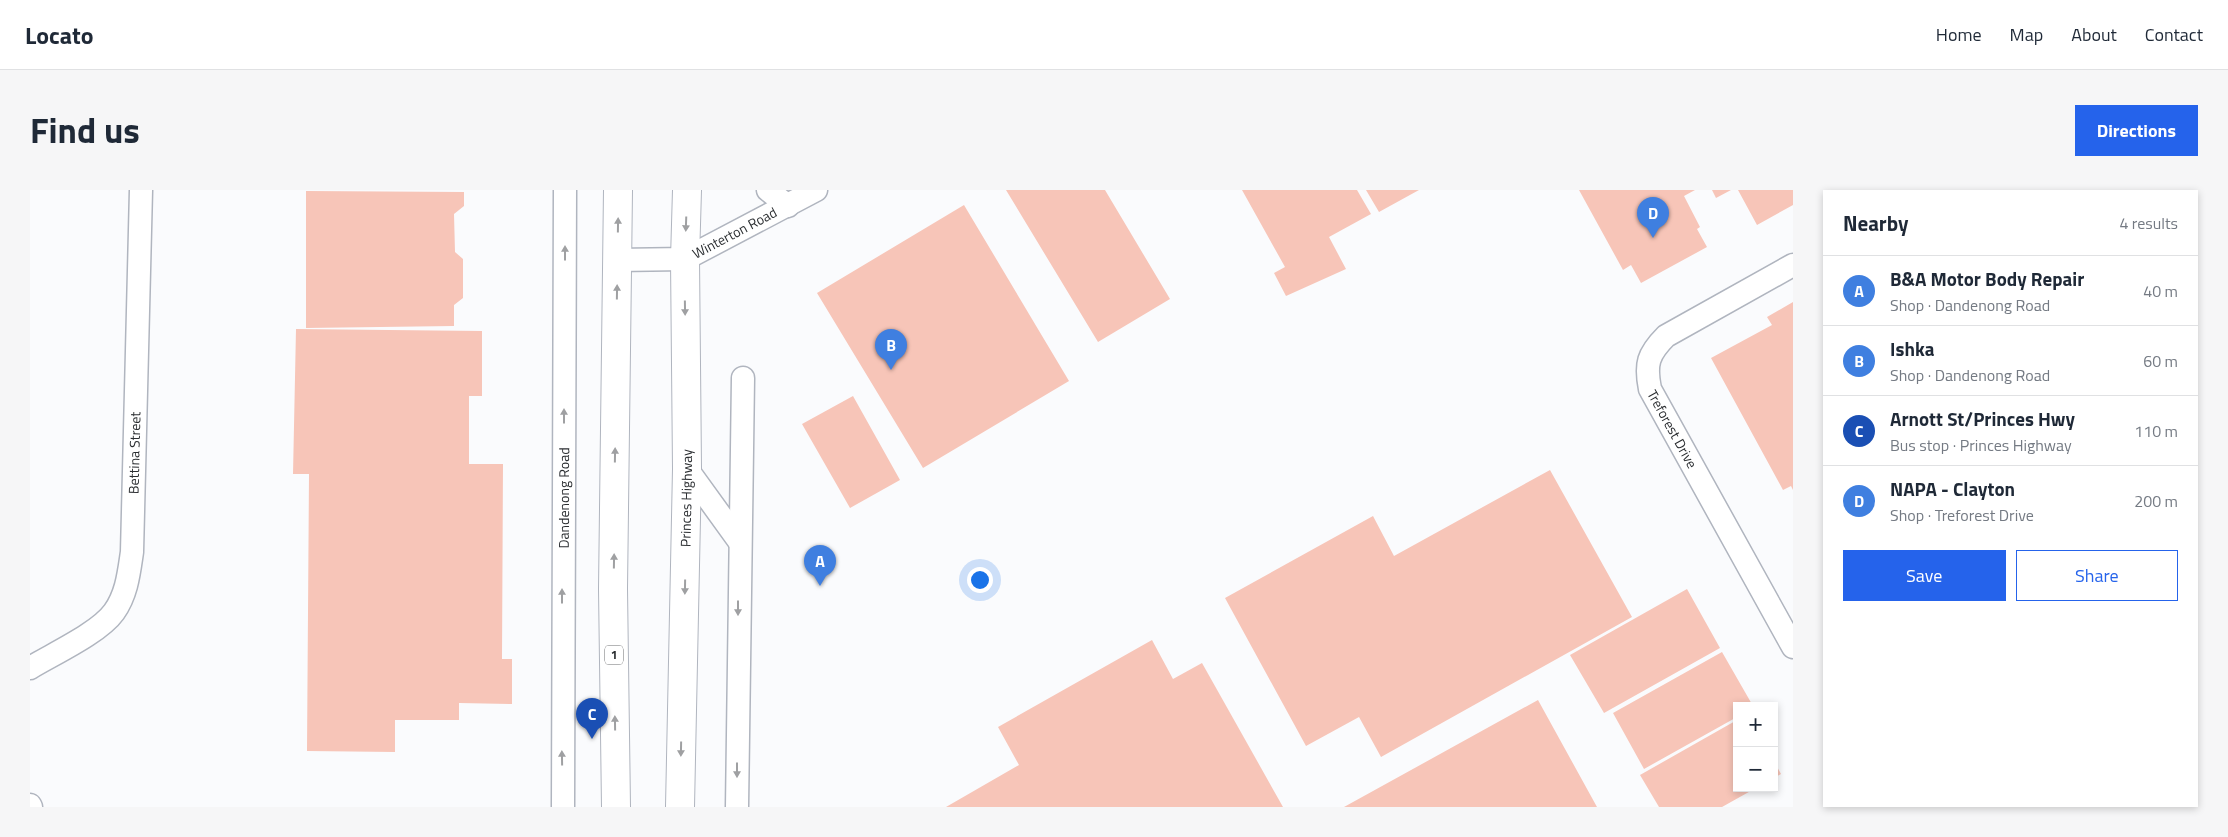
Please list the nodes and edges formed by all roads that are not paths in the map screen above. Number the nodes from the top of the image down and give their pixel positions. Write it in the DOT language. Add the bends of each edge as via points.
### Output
graph roads {
  1 [pos="141,190"];
  2 [pos="565,190"];
  3 [pos="618,190"];
  4 [pos="687,190"];
  5 [pos="768,190"];
  6 [pos="816,190"];
  7 [pos="788,206"];
  8 [pos="685,259"];
  9 [pos="618,260"];
  10 [pos="1793,265"];
  11 [pos="743,378"];
  12 [pos="687,469"];
  13 [pos="739,541"];
  14 [pos="1793,647"];
  15 [pos="30,668"];
  16 [pos="563,807"];
  17 [pos="616,807"];
  18 [pos="680,807"];
  19 [pos="737,807"];
  1 -- 15 [label="street, Bettina Street" via="132,552 128,583 114,612 96,628"];
  16 -- 2 [label="street, Dandenong Road, one-way"];
  9 -- 3 [label="highway, 1, one-way"];
  4 -- 8 [label="highway, Princes Highway, one-way"];
  5 -- 7 [label="street"];
  6 -- 7 [label="street, Winterton Road"];
  7 -- 8 [label="street, Winterton Road"];
  8 -- 9 [label="street, Winterton Road"];
  8 -- 12 [label="highway, Princes Highway, one-way"];
  17 -- 9 [label="highway, 1, one-way" via="613,589"];
  10 -- 14 [label="street, Treforest Drive" via="1666,336 1653,349 1646,370 1650,389"];
  11 -- 13 [label="street"];
  12 -- 13 [label="street"];
  12 -- 18 [label="highway, Princes Highway, one-way"];
  13 -- 19 [label="street, one-way"];
}
